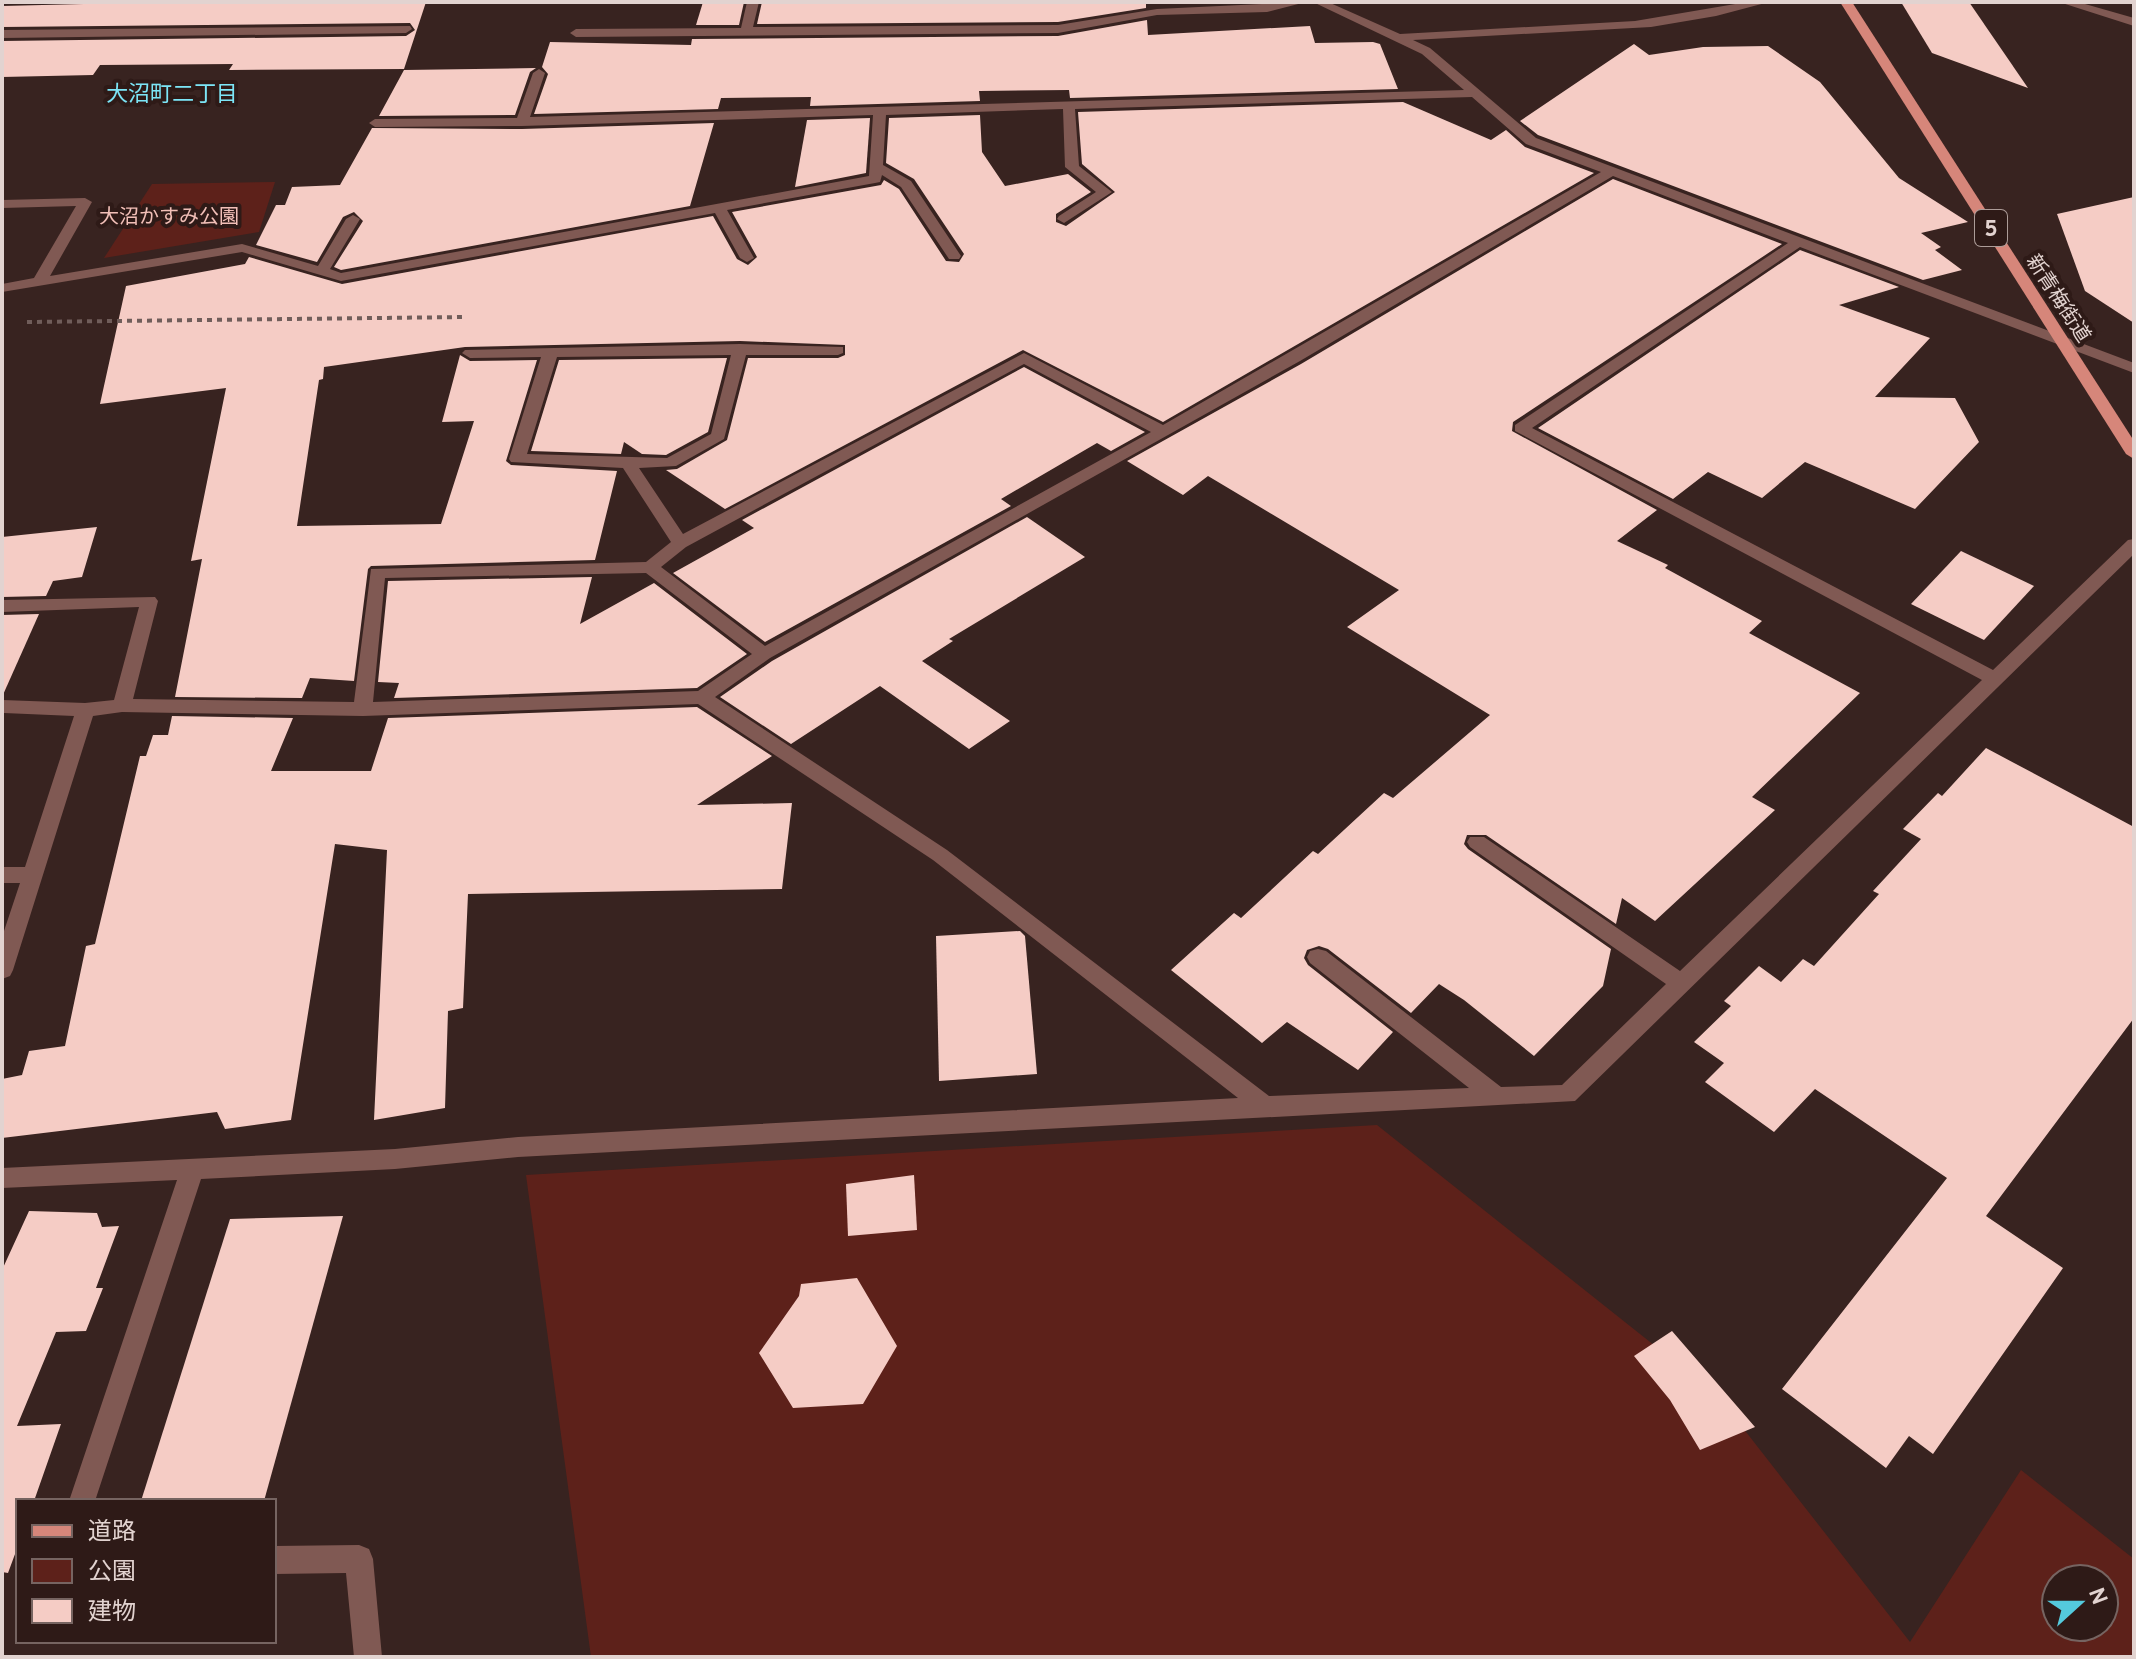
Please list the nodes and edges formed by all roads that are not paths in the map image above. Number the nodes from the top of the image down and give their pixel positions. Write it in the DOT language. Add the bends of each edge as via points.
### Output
graph roads {
  1 [pos="753,2"];
  2 [pos="1300,2"];
  3 [pos="1319,2"];
  4 [pos="1763,2"];
  5 [pos="1846,2"];
  6 [pos="2065,2"];
  7 [pos="2134,22"];
  8 [pos="406,29"];
  9 [pos="746,31"];
  10 [pos="576,33"];
  11 [pos="2,34"];
  12 [pos="1400,38"];
  13 [pos="539,73"];
  14 [pos="1475,93"];
  15 [pos="1069,107"];
  16 [pos="880,111"];
  17 [pos="522,122"];
  18 [pos="375,123"];
  19 [pos="877,167"];
  20 [pos="1609,173"];
  21 [pos="2,204"];
  22 [pos="719,208"];
  23 [pos="353,219"];
  24 [pos="1064,219"];
  25 [pos="1797,243"];
  26 [pos="954,256"];
  27 [pos="747,258"];
  28 [pos="322,271"];
  29 [pos="39,282"];
  30 [pos="2,288"];
  31 [pos="2065,343"];
  32 [pos="740,349"];
  33 [pos="838,350"];
  34 [pos="470,353"];
  35 [pos="550,354"];
  36 [pos="2134,368"];
  37 [pos="1160,430"];
  38 [pos="2134,454"];
  39 [pos="628,463"];
  40 [pos="680,543"];
  41 [pos="2134,544"];
  42 [pos="650,567"];
  43 [pos="2,606"];
  44 [pos="764,654"];
  45 [pos="1997,680"];
  46 [pos="702,697"];
  47 [pos="122,705"];
  48 [pos="4,706"];
  49 [pos="363,709"];
  50 [pos="85,710"];
  51 [pos="1477,842"];
  52 [pos="2,875"];
  53 [pos="34,875"];
  54 [pos="1318,957"];
  55 [pos="2,970"];
  56 [pos="1682,984"];
  57 [pos="1497,1097"];
  58 [pos="1265,1106"];
  59 [pos="192,1170"];
  60 [pos="2,1178"];
  61 [pos="83,1499"];
  62 [pos="276,1560"];
  63 [pos="368,1657"];
  1 -- 9 [label="street"];
  2 -- 9 [label="street" via="1267,9 1157,12 1058,29"];
  3 -- 12 [label="street"];
  4 -- 12 [label="street" via="1677,21"];
  5 -- 31 [label="main road, 新青梅街道 / 5"];
  6 -- 7 [label="street"];
  8 -- 11 [label="street"];
  9 -- 10 [label="street"];
  12 -- 14 [label="street" via="1426,51"];
  13 -- 17 [label="street"];
  14 -- 15 [label="street"];
  14 -- 20 [label="street" via="1531,141"];
  15 -- 16 [label="street"];
  15 -- 24 [label="street" via="1072,167 1105,192"];
  16 -- 17 [label="street"];
  16 -- 19 [label="street"];
  17 -- 18 [label="street"];
  19 -- 22 [label="street" via="875,179"];
  19 -- 26 [label="street" via="906,184"];
  20 -- 25 [label="street"];
  20 -- 37 [label="street" via="1311,351"];
  21 -- 29 [label="street" via="85,202"];
  22 -- 27 [label="street"];
  22 -- 28 [label="street" via="341,277"];
  23 -- 28 [label="street"];
  25 -- 31 [label="street"];
  25 -- 45 [label="street" via="1521,428"];
  28 -- 29 [label="street" via="242,248"];
  29 -- 30 [label="street"];
  31 -- 36 [label="street"];
  31 -- 38 [label="main road, 新青梅街道 / 5"];
  32 -- 33 [label="street"];
  32 -- 35 [label="street"];
  32 -- 39 [label="street" via="718,436 670,463"];
  34 -- 35 [label="street"];
  35 -- 39 [label="street" via="517,459"];
  37 -- 40 [label="street" via="1024,358"];
  37 -- 44 [label="street"];
  39 -- 40 [label="street"];
  40 -- 42 [label="street"];
  41 -- 45 [label="street"];
  42 -- 44 [label="street"];
  42 -- 49 [label="street" via="377,573"];
  43 -- 47 [label="street" via="149,601"];
  44 -- 46 [label="street"];
  45 -- 56 [label="street"];
  46 -- 49 [label="street"];
  46 -- 58 [label="street" via="940,855"];
  47 -- 49 [label="street"];
  47 -- 50 [label="street"];
  48 -- 50 [label="street"];
  50 -- 53 [label="street"];
  51 -- 56 [label="street"];
  52 -- 53 [label="street"];
  53 -- 55 [label="street"];
  54 -- 57 [label="street"];
  56 -- 57 [label="street" via="1567,1094"];
  57 -- 58 [label="street"];
  58 -- 59 [label="street"];
  59 -- 60 [label="street"];
  59 -- 61 [label="street"];
  62 -- 63 [label="street" via="359,1559"];
}
